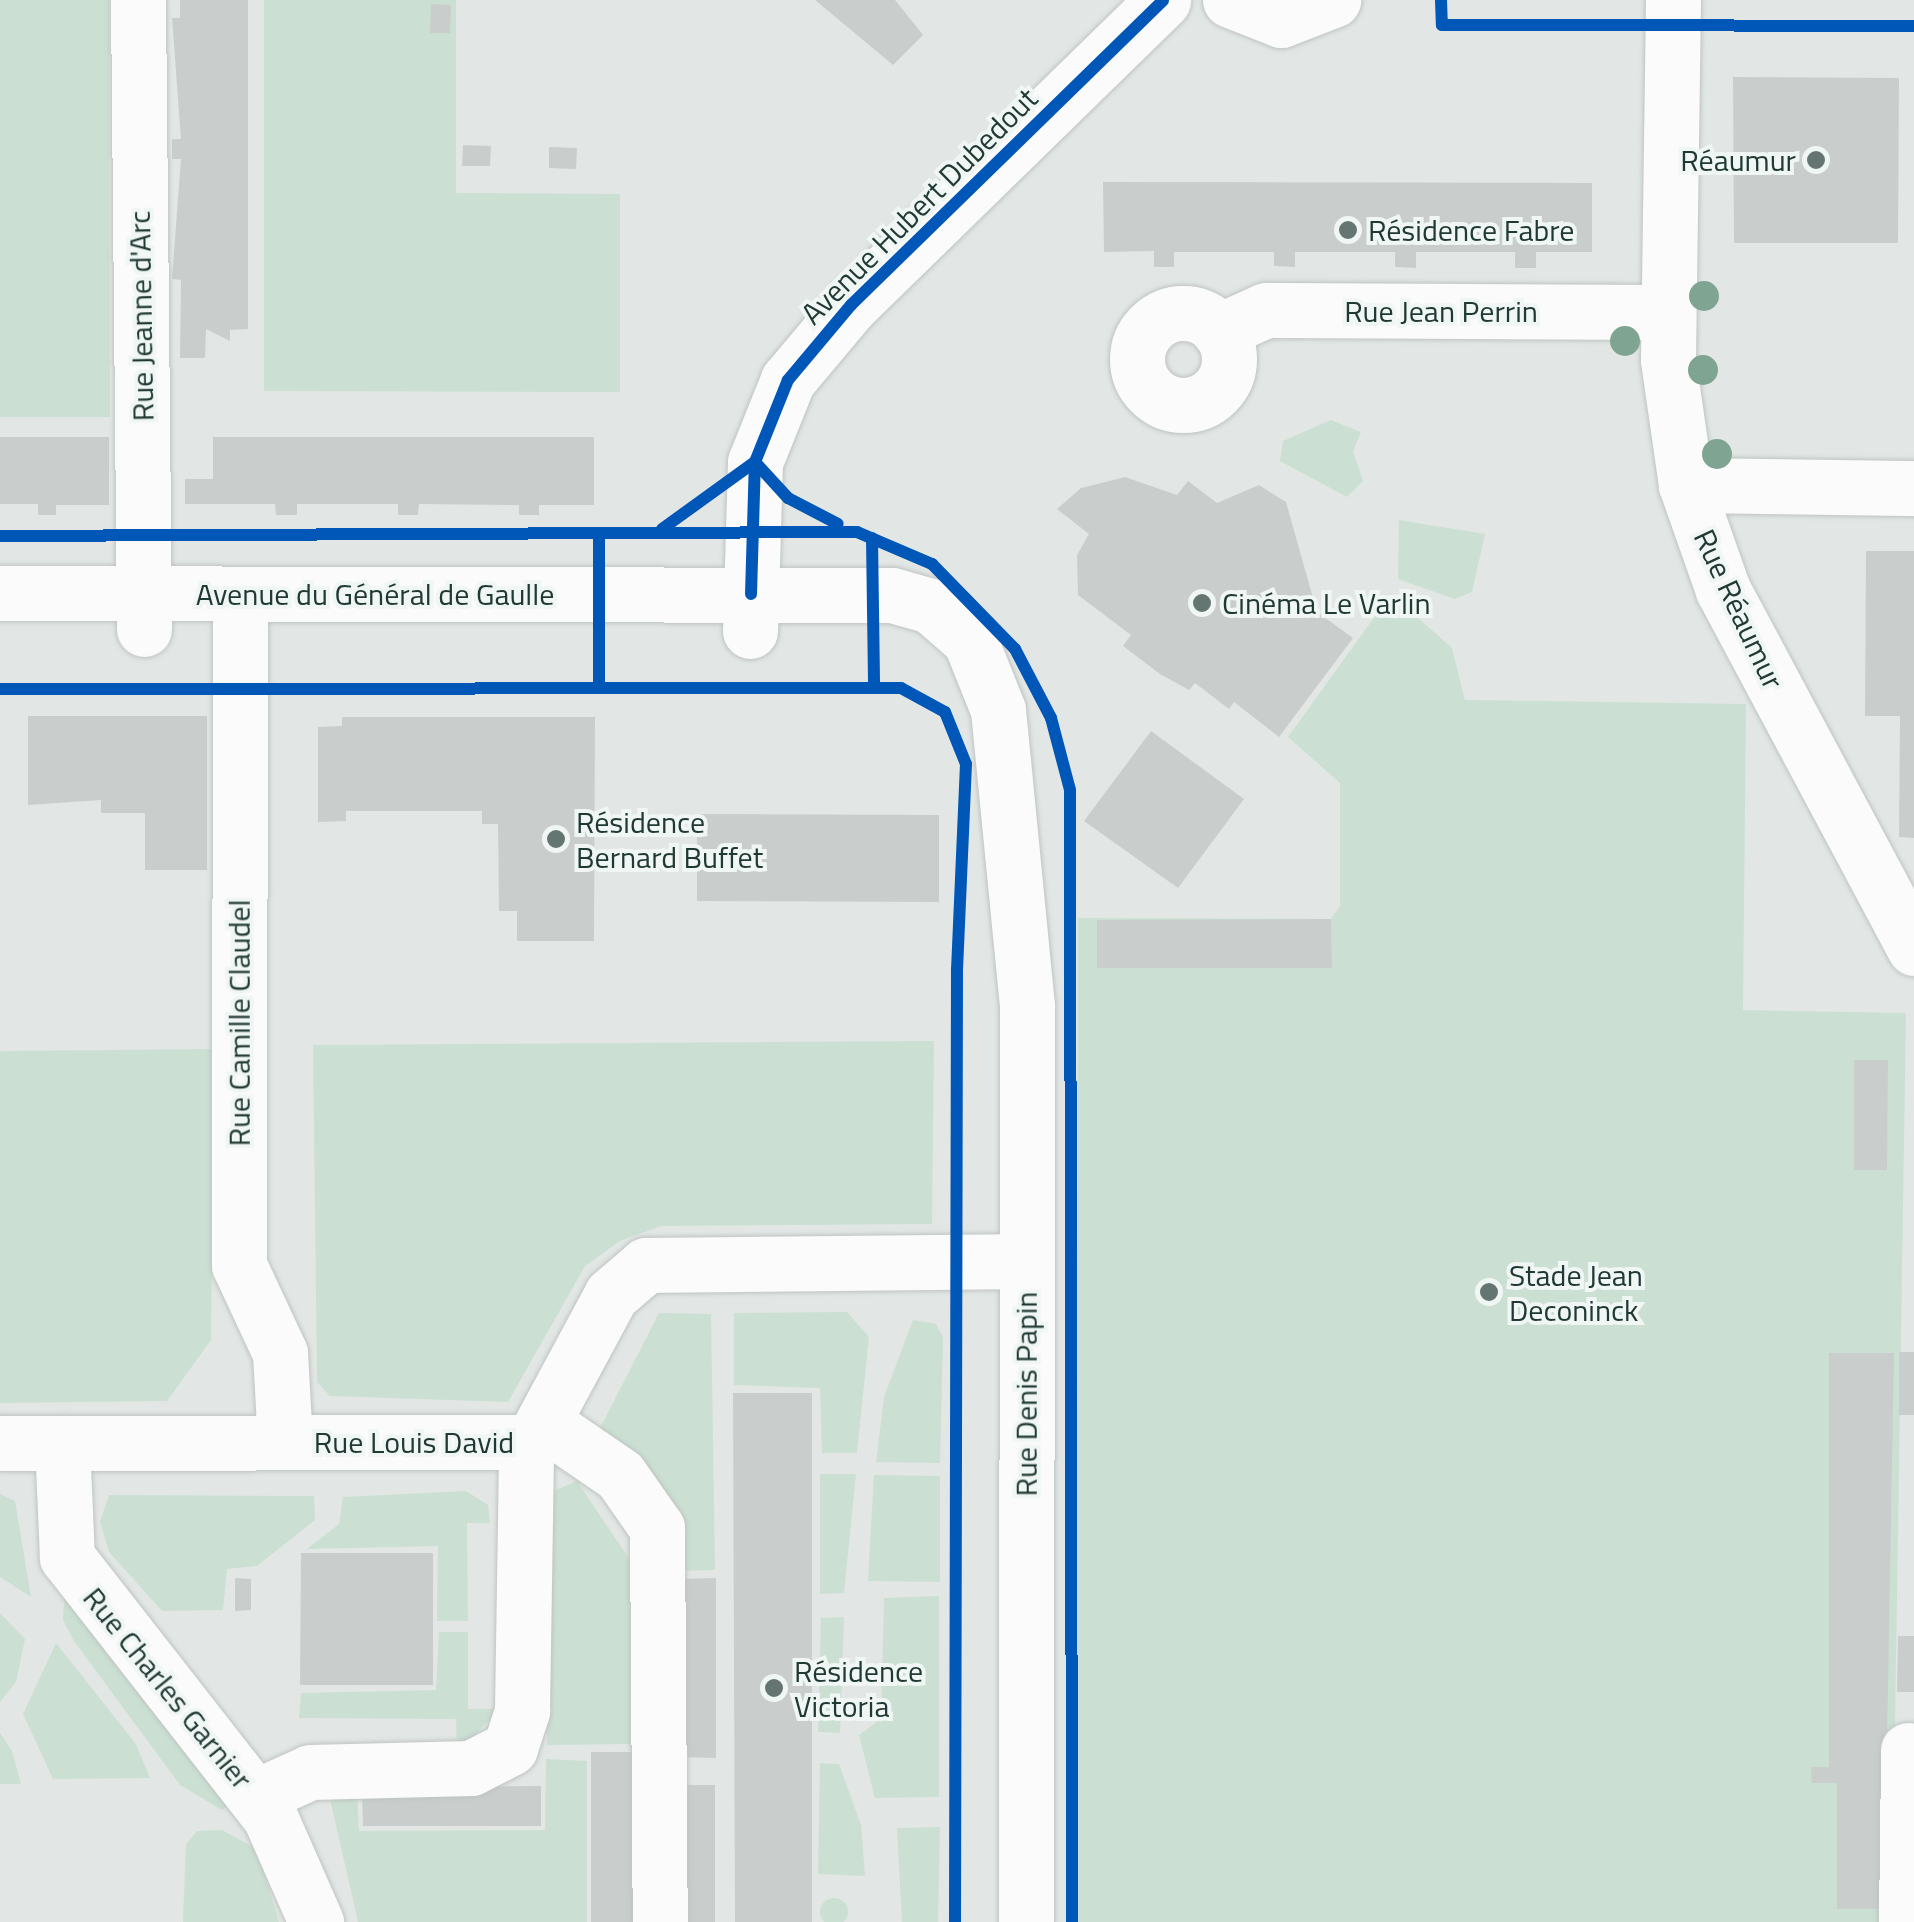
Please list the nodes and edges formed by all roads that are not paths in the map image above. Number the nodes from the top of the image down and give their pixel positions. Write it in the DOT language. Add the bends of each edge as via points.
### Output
graph roads {
  1 [pos="138,0"];
  2 [pos="1163,0"];
  3 [pos="1230,0"];
  4 [pos="1333,0"];
  5 [pos="1673,0"];
  6 [pos="1668,312"];
  7 [pos="1219,331"];
  8 [pos="1686,485"];
  9 [pos="1914,488"];
  10 [pos="0,593"];
  11 [pos="144,613"];
  12 [pos="240,613"];
  13 [pos="750,613"];
  14 [pos="0,632"];
  15 [pos="1914,948"];
  16 [pos="1010,1261"];
  17 [pos="537,1434"];
  18 [pos="285,1442"];
  19 [pos="0,1443"];
  20 [pos="62,1443"];
  21 [pos="1908,1750"];
  22 [pos="255,1797"];
  23 [pos="316,1922"];
  24 [pos="660,1922"];
  25 [pos="990,1922"];
  26 [pos="1026,1922"];
  27 [pos="1906,1922"];
  1 -- 11 [label="street, Rue Jeanne d'Arc"];
  2 -- 13 [label="street, Avenue Hubert Dubedout" via="851,305 788,380 754,462"];
  3 -- 4 [label="street" via="1281,20"];
  5 -- 6 [label="street, Rue Réaumur"];
  6 -- 7 [label="street, Rue Jean Perrin" via="1266,310"];
  6 -- 8 [label="street, Rue Réaumur"];
  8 -- 9 [label="street"];
  8 -- 15 [label="street, Rue Réaumur" via="1723,590"];
  10 -- 11 [label="street, Avenue du Général de Gaulle"];
  11 -- 12 [label="street, Avenue du Général de Gaulle"];
  11 -- 14 [label="street, Avenue du Général de Gaulle"];
  12 -- 13 [label="street, Avenue du Général de Gaulle"];
  12 -- 18 [label="street, Rue Camille Claudel" via="239,1265 280,1353"];
  13 -- 16 [label="street, Rue Denis Papin" via="892,596 942,612 970,640 990,679 1007,868 991,1004"];
  16 -- 17 [label="street, Rue Louis David" via="646,1265 605,1305"];
  16 -- 25 [label="street, Rue Denis Papin"];
  16 -- 26 [label="street, Rue Denis Papin"];
  17 -- 18 [label="street, Rue Louis David"];
  17 -- 22 [label="street" via="522,1710 510,1748 471,1768 310,1772"];
  17 -- 24 [label="street" via="620,1475 657,1528"];
  18 -- 20 [label="street, Rue Louis David"];
  19 -- 20 [label="street, Rue Louis David"];
  20 -- 22 [label="street, Rue Charles Garnier" via="63,1542 74,1569"];
  21 -- 27 [label="street"];
  22 -- 23 [label="street, Rue Charles Garnier" via="296,1865"];
}
